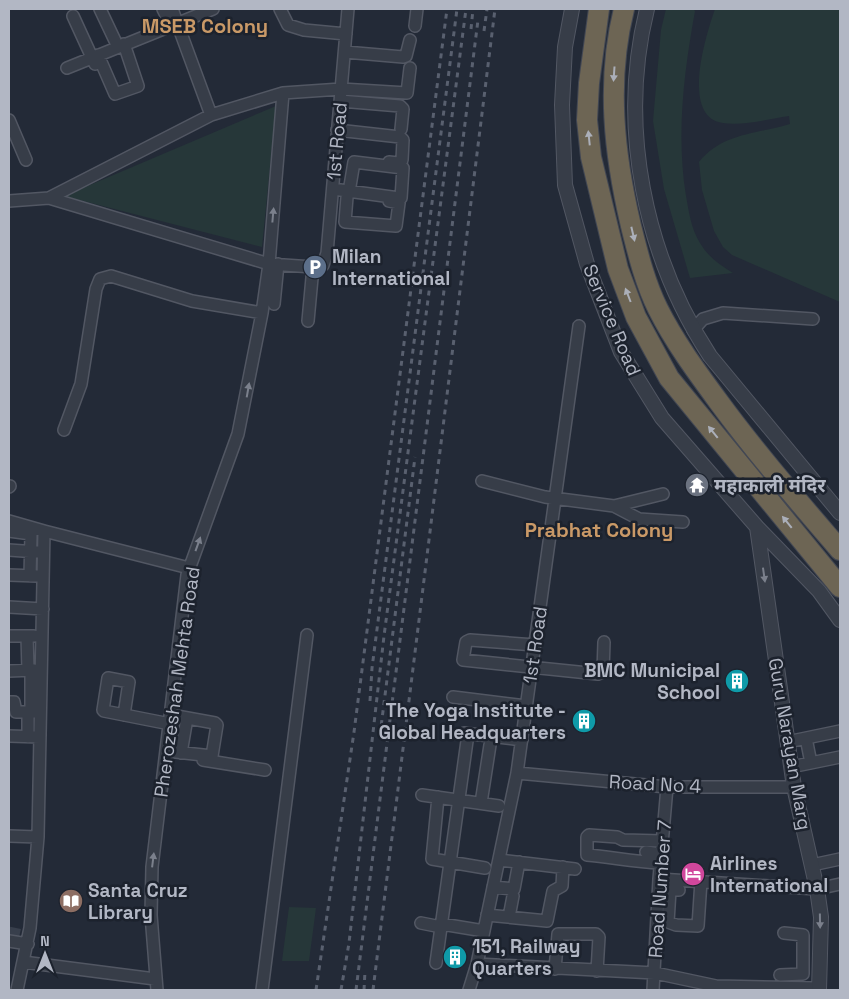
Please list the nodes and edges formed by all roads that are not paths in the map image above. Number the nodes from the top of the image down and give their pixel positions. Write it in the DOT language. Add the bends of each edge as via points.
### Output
graph roads {
  1 [pos="102,9"];
  2 [pos="213,9"];
  3 [pos="280,9"];
  4 [pos="348,9"];
  5 [pos="417,9"];
  6 [pos="572,9"];
  7 [pos="599,9"];
  8 [pos="624,9"];
  9 [pos="648,9"];
  10 [pos="170,14"];
  11 [pos="73,16"];
  12 [pos="415,26"];
  13 [pos="88,34"];
  14 [pos="346,34"];
  15 [pos="410,40"];
  16 [pos="119,48"];
  17 [pos="344,52"];
  18 [pos="97,57"];
  19 [pos="67,68"];
  20 [pos="410,68"];
  21 [pos="341,89"];
  22 [pos="283,93"];
  23 [pos="109,98"];
  24 [pos="340,101"];
  25 [pos="211,116"];
  26 [pos="9,120"];
  27 [pos="401,129"];
  28 [pos="338,130"];
  29 [pos="335,156"];
  30 [pos="26,160"];
  31 [pos="332,192"];
  32 [pos="348,194"];
  33 [pos="49,198"];
  34 [pos="9,201"];
  35 [pos="274,264"];
  36 [pos="314,267"];
  37 [pos="274,304"];
  38 [pos="262,313"];
  39 [pos="812,319"];
  40 [pos="308,321"];
  41 [pos="579,326"];
  42 [pos="693,330"];
  43 [pos="64,430"];
  44 [pos="482,481"];
  45 [pos="663,494"];
  46 [pos="556,499"];
  47 [pos="614,506"];
  48 [pos="840,513"];
  49 [pos="9,521"];
  50 [pos="683,522"];
  51 [pos="757,527"];
  52 [pos="9,531"];
  53 [pos="44,532"];
  54 [pos="9,550"];
  55 [pos="840,550"];
  56 [pos="31,551"];
  57 [pos="44,552"];
  58 [pos="189,568"];
  59 [pos="9,575"];
  60 [pos="30,576"];
  61 [pos="43,576"];
  62 [pos="840,587"];
  63 [pos="9,607"];
  64 [pos="43,609"];
  65 [pos="840,620"];
  66 [pos="9,636"];
  67 [pos="27,636"];
  68 [pos="42,636"];
  69 [pos="307,636"];
  70 [pos="604,642"];
  71 [pos="529,644"];
  72 [pos="526,667"];
  73 [pos="34,670"];
  74 [pos="9,671"];
  75 [pos="453,698"];
  76 [pos="9,702"];
  77 [pos="526,706"];
  78 [pos="35,714"];
  79 [pos="9,715"];
  80 [pos="124,715"];
  81 [pos="187,718"];
  82 [pos="171,719"];
  83 [pos="840,730"];
  84 [pos="9,736"];
  85 [pos="28,737"];
  86 [pos="40,737"];
  87 [pos="806,738"];
  88 [pos="522,740"];
  89 [pos="787,742"];
  90 [pos="490,745"];
  91 [pos="167,753"];
  92 [pos="181,753"];
  93 [pos="840,757"];
  94 [pos="811,763"];
  95 [pos="791,767"];
  96 [pos="265,770"];
  97 [pos="517,773"];
  98 [pos="667,787"];
  99 [pos="794,787"];
  100 [pos="422,795"];
  101 [pos="438,797"];
  102 [pos="459,800"];
  103 [pos="481,804"];
  104 [pos="499,806"];
  105 [pos="9,836"];
  106 [pos="38,837"];
  107 [pos="619,838"];
  108 [pos="662,841"];
  109 [pos="646,852"];
  110 [pos="660,858"];
  111 [pos="840,859"];
  112 [pos="499,860"];
  113 [pos="618,860"];
  114 [pos="519,862"];
  115 [pos="450,863"];
  116 [pos="812,865"];
  117 [pos="485,868"];
  118 [pos="658,878"];
  119 [pos="28,879"];
  120 [pos="701,881"];
  121 [pos="840,884"];
  122 [pos="493,887"];
  123 [pos="817,888"];
  124 [pos="513,896"];
  125 [pos="487,915"];
  126 [pos="28,916"];
  127 [pos="509,917"];
  128 [pos="662,921"];
  129 [pos="421,923"];
  130 [pos="442,924"];
  131 [pos="484,931"];
  132 [pos="784,933"];
  133 [pos="9,941"];
  134 [pos="803,959"];
  135 [pos="820,959"];
  136 [pos="23,962"];
  137 [pos="436,963"];
  138 [pos="477,964"];
  139 [pos="556,965"];
  140 [pos="597,967"];
  141 [pos="654,972"];
  142 [pos="156,984"];
  143 [pos="780,987"];
  144 [pos="819,989"];
  145 [pos="17,990"];
  146 [pos="262,990"];
  147 [pos="469,990"];
  148 [pos="652,990"];
  1 -- 16 [label="street"];
  2 -- 10 [label="street"];
  3 -- 14 [label="street" via="288,25 296,29"];
  4 -- 14 [label="street, 1st Road"];
  5 -- 12 [label="street"];
  6 -- 51 [label="street, Service Road" via="564,47 564,168 587,264 621,352 644,392 662,418"];
  62 -- 7 [label="highway, one-way" via="669,378 636,317 618,269 591,157 588,83"];
  8 -- 55 [label="highway, one-way" via="615,52 613,115 626,204 640,264 658,308 690,363 762,461"];
  9 -- 42 [label="street" via="638,58 634,112 637,158 662,260"];
  10 -- 16 [label="street"];
  10 -- 25 [label="street"];
  11 -- 18 [label="street"];
  13 -- 18 [label="street"];
  14 -- 17 [label="street, 1st Road"];
  15 -- 17 [label="street" via="403,58"];
  16 -- 18 [label="street"];
  16 -- 18 [label="street" via="138,86 115,94"];
  17 -- 21 [label="street, 1st Road"];
  18 -- 19 [label="street"];
  18 -- 23 [label="street"];
  20 -- 21 [label="street" via="407,92"];
  21 -- 22 [label="street"];
  21 -- 24 [label="street, 1st Road"];
  22 -- 25 [label="street"];
  35 -- 22 [label="street, one-way"];
  24 -- 27 [label="street" via="400,106 403,108"];
  24 -- 28 [label="street, 1st Road"];
  25 -- 33 [label="street"];
  26 -- 30 [label="street"];
  28 -- 29 [label="street, 1st Road"];
  28 -- 29 [label="street" via="400,137 403,140 402,160 398,163"];
  29 -- 31 [label="street, 1st Road"];
  31 -- 32 [label="street"];
  31 -- 36 [label="street, 1st Road" via="325,260 323,265"];
  32 -- 32 [label="street" via="398,202 398,226 345,222"];
  32 -- 32 [label="street" via="401,198 403,168 354,162"];
  33 -- 34 [label="street"];
  33 -- 35 [label="street"];
  35 -- 36 [label="street"];
  35 -- 37 [label="street"];
  35 -- 38 [label="street, Pherozeshah Mehta Road"];
  36 -- 40 [label="street"];
  38 -- 43 [label="street" via="192,301 105,276 96,289 81,384"];
  58 -- 38 [label="street, Pherozeshah Mehta Road, one-way" via="238,434"];
  39 -- 42 [label="street" via="723,313 703,320"];
  41 -- 46 [label="street, 1st Road"];
  42 -- 48 [label="street" via="730,381"];
  44 -- 46 [label="street"];
  45 -- 47 [label="street"];
  46 -- 47 [label="street"];
  46 -- 71 [label="street, 1st Road"];
  47 -- 50 [label="street" via="639,519"];
  49 -- 53 [label="street"];
  51 -- 65 [label="street, Service Road" via="819,591"];
  51 -- 89 [label="street, Guru Narayan Marg, one-way"];
  52 -- 56 [label="street" via="32,534"];
  53 -- 57 [label="street"];
  53 -- 58 [label="street"];
  54 -- 56 [label="street"];
  56 -- 57 [label="street"];
  56 -- 60 [label="street"];
  57 -- 61 [label="street"];
  58 -- 82 [label="street, Pherozeshah Mehta Road"];
  59 -- 60 [label="street"];
  60 -- 61 [label="street"];
  61 -- 64 [label="street"];
  63 -- 64 [label="street"];
  64 -- 68 [label="street"];
  66 -- 67 [label="street"];
  67 -- 68 [label="street"];
  67 -- 73 [label="street"];
  68 -- 73 [label="street"];
  69 -- 146 [label="street"];
  70 -- 72 [label="street" via="603,672 598,674"];
  71 -- 72 [label="street, 1st Road"];
  71 -- 72 [label="street" via="470,640 466,642 463,659 464,662"];
  72 -- 77 [label="street, 1st Road"];
  73 -- 74 [label="street"];
  73 -- 78 [label="street"];
  75 -- 77 [label="street"];
  76 -- 78 [label="street" via="14,702 16,712"];
  77 -- 88 [label="street, 1st Road"];
  78 -- 79 [label="street"];
  78 -- 85 [label="street"];
  78 -- 86 [label="street"];
  80 -- 82 [label="street"];
  81 -- 82 [label="street"];
  81 -- 92 [label="street"];
  81 -- 92 [label="street" via="217,724 213,755"];
  82 -- 91 [label="street, Pherozeshah Mehta Road"];
  83 -- 87 [label="street"];
  84 -- 85 [label="street"];
  85 -- 86 [label="street"];
  86 -- 106 [label="street"];
  87 -- 89 [label="street"];
  87 -- 94 [label="street"];
  88 -- 97 [label="street, 1st Road"];
  88 -- 102 [label="street" via="466,737"];
  89 -- 95 [label="street, Guru Narayan Marg"];
  90 -- 103 [label="street"];
  91 -- 92 [label="street"];
  91 -- 96 [label="street"];
  142 -- 91 [label="street, Pherozeshah Mehta Road, one-way" via="151,915 152,867"];
  93 -- 94 [label="street"];
  94 -- 95 [label="street"];
  95 -- 99 [label="street, Guru Narayan Marg"];
  97 -- 98 [label="street, Road No 4"];
  97 -- 112 [label="street, 1st Road"];
  98 -- 99 [label="street, Road No 4"];
  98 -- 108 [label="street, Road Number 7"];
  99 -- 116 [label="street, Guru Narayan Marg"];
  100 -- 101 [label="street"];
  101 -- 102 [label="street"];
  101 -- 115 [label="street" via="430,857"];
  102 -- 103 [label="street"];
  102 -- 115 [label="street"];
  103 -- 104 [label="street"];
  105 -- 106 [label="street"];
  106 -- 126 [label="street"];
  107 -- 108 [label="street"];
  107 -- 113 [label="street"];
  107 -- 113 [label="street" via="587,836 585,852 586,855"];
  108 -- 110 [label="street, Road Number 7"];
  109 -- 110 [label="street"];
  110 -- 113 [label="street"];
  110 -- 118 [label="street, Road Number 7"];
  111 -- 116 [label="street"];
  112 -- 114 [label="street"];
  112 -- 122 [label="street, 1st Road"];
  114 -- 122 [label="street" via="514,889"];
  114 -- 127 [label="street" via="569,868 561,888 553,891 549,920"];
  115 -- 117 [label="street"];
  115 -- 130 [label="street"];
  116 -- 123 [label="street, Guru Narayan Marg"];
  118 -- 120 [label="street"];
  118 -- 128 [label="street, Road Number 7"];
  118 -- 128 [label="street" via="674,890"];
  119 -- 126 [label="street" via="31,880"];
  120 -- 123 [label="street"];
  120 -- 128 [label="street" via="698,926"];
  121 -- 123 [label="street"];
  122 -- 125 [label="street, 1st Road"];
  123 -- 135 [label="street, Guru Narayan Marg, one-way" via="821,917"];
  124 -- 127 [label="street"];
  125 -- 127 [label="street"];
  125 -- 131 [label="street, 1st Road"];
  126 -- 133 [label="street"];
  126 -- 136 [label="street"];
  128 -- 141 [label="street, Road Number 7"];
  129 -- 130 [label="street"];
  130 -- 131 [label="street"];
  130 -- 137 [label="street"];
  131 -- 138 [label="street, 1st Road"];
  132 -- 134 [label="street" via="803,935"];
  134 -- 135 [label="street"];
  134 -- 143 [label="street" via="802,975 780,972"];
  135 -- 144 [label="street, Guru Narayan Marg"];
  136 -- 142 [label="street"];
  136 -- 145 [label="street"];
  138 -- 139 [label="street"];
  138 -- 147 [label="street, 1st Road"];
  139 -- 140 [label="street"];
  139 -- 140 [label="street" via="558,934 596,934 599,937"];
  140 -- 141 [label="street"];
  141 -- 143 [label="street" via="716,986"];
  141 -- 148 [label="street, Road Number 7"];
  143 -- 144 [label="street"];
}
